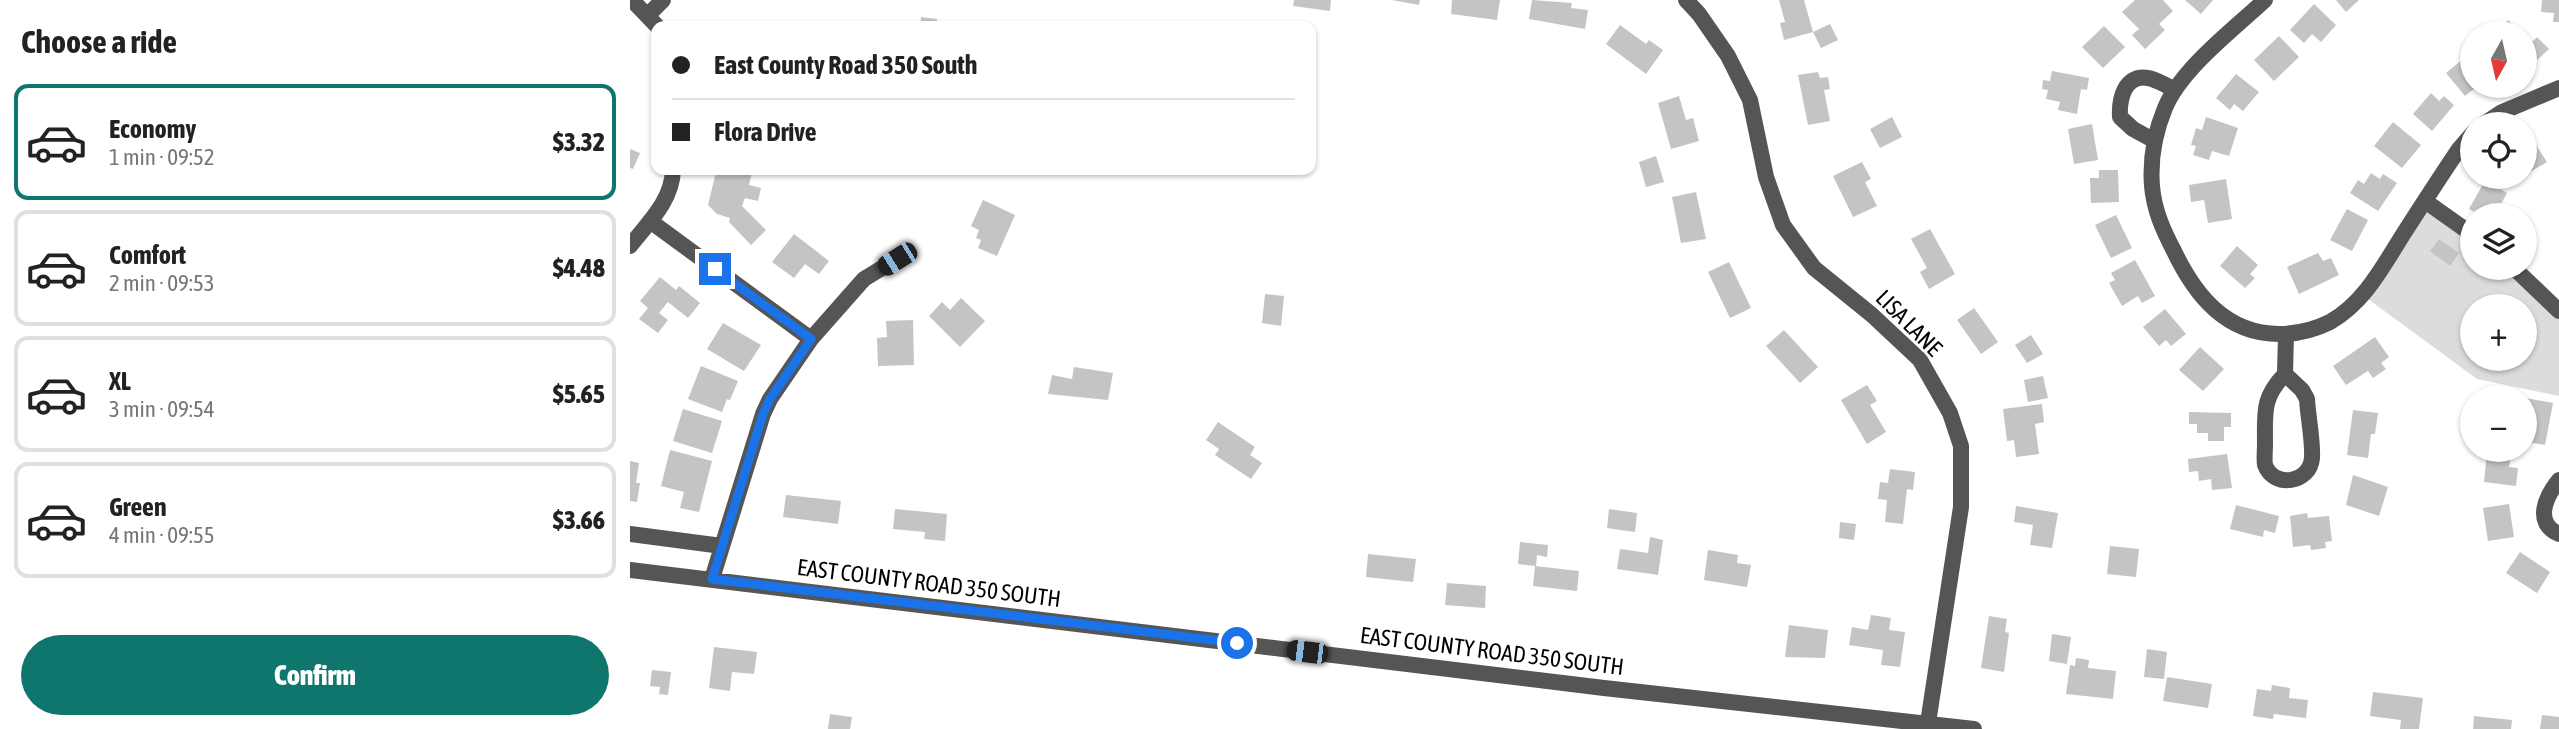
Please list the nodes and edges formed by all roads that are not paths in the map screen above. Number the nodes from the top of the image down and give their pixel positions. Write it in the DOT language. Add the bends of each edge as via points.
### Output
graph roads {
  1 [pos="632,0"];
  2 [pos="663,0"];
  3 [pos="1686,0"];
  4 [pos="2265,0"];
  5 [pos="652,21"];
  6 [pos="2559,88"];
  7 [pos="2174,89"];
  8 [pos="2502,112"];
  9 [pos="2155,141"];
  10 [pos="2460,148"];
  11 [pos="672,175"];
  12 [pos="2425,201"];
  13 [pos="650,221"];
  14 [pos="2460,226"];
  15 [pos="630,246"];
  16 [pos="897,259"];
  17 [pos="2526,280"];
  18 [pos="2559,312"];
  19 [pos="2286,334"];
  20 [pos="811,339"];
  21 [pos="2285,374"];
  22 [pos="2559,480"];
  23 [pos="630,534"];
  24 [pos="2559,534"];
  25 [pos="722,546"];
  26 [pos="630,570"];
  27 [pos="712,579"];
  28 [pos="1928,723"];
  29 [pos="1974,729"];
  1 -- 5 [label="street"];
  2 -- 5 [label="street"];
  3 -- 28 [label="street, LISA LANE" via="1728,56 1749,100 1766,177 1783,225 1814,268 1920,360 1950,414 1961,446 1961,507"];
  4 -- 7 [label="street"];
  6 -- 8 [label="street"];
  7 -- 9 [label="street"];
  7 -- 9 [label="street" via="2149,78 2136,78 2119,101 2119,117"];
  9 -- 19 [label="street" via="2155,204 2186,276 2219,315 2237,326"];
  10 -- 12 [label="street"];
  11 -- 13 [label="street" via="670,192"];
  12 -- 14 [label="street"];
  12 -- 19 [label="street" via="2367,291 2329,322"];
  13 -- 15 [label="street"];
  13 -- 20 [label="street"];
  16 -- 20 [label="street" via="864,279"];
  17 -- 18 [label="street"];
  19 -- 21 [label="street"];
  20 -- 25 [label="street" via="763,414"];
  21 -- 21 [label="street" via="2307,399 2312,461 2304,475 2292,481 2274,477 2266,465 2265,404"];
  22 -- 24 [label="street" via="2547,496 2543,516 2551,531"];
  23 -- 25 [label="street"];
  25 -- 27 [label="street"];
  26 -- 27 [label="street, EAST COUNTY ROAD 350 SOUTH"];
  27 -- 28 [label="street, EAST COUNTY ROAD 350 SOUTH" via="1568,684"];
  28 -- 29 [label="street, EAST COUNTY ROAD 350 SOUTH"];
}
